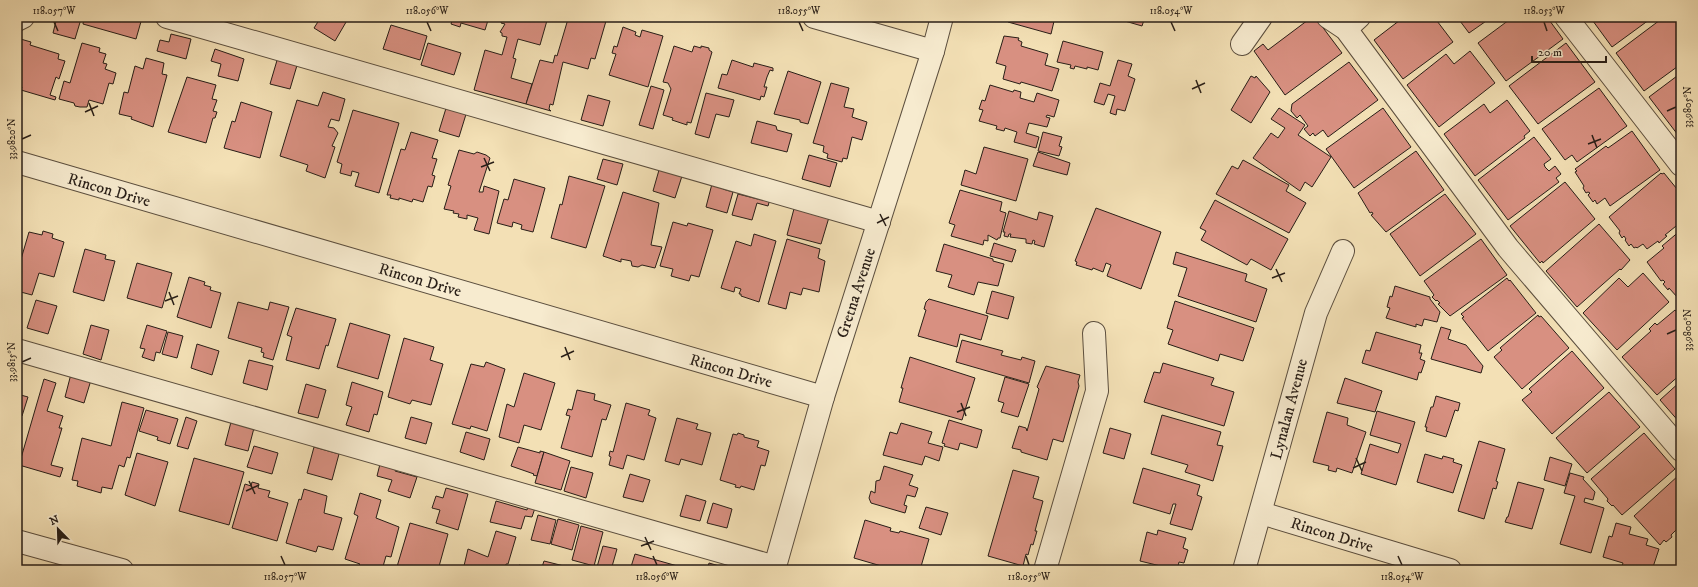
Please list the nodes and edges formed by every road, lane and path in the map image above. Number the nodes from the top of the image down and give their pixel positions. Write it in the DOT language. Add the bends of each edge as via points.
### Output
graph roads {
  1 [pos="24,17"];
  2 [pos="167,17"];
  3 [pos="814,17"];
  4 [pos="942,17"];
  5 [pos="1261,17"];
  6 [pos="1328,17"];
  7 [pos="1566,17"];
  8 [pos="17,20"];
  9 [pos="1352,23"];
  10 [pos="1242,44"];
  11 [pos="933,51"];
  12 [pos="17,162"];
  13 [pos="1681,165"];
  14 [pos="879,222"];
  15 [pos="1343,251"];
  16 [pos="1094,333"];
  17 [pos="17,350"];
  18 [pos="823,397"];
  19 [pos="1681,450"];
  20 [pos="1261,513"];
  21 [pos="17,541"];
  22 [pos="774,569"];
  23 [pos="122,570"];
  24 [pos="1046,570"];
  25 [pos="1244,570"];
  26 [pos="1450,570"];
  1 -- 8 [label="street"];
  2 -- 14 [label="street"];
  3 -- 11 [label="street"];
  4 -- 11 [label="street, Gretna Avenue"];
  5 -- 10 [label="street"];
  6 -- 9 [label="street"];
  7 -- 13 [label="street"];
  9 -- 19 [label="street" via="1508,248"];
  11 -- 14 [label="street, Gretna Avenue"];
  12 -- 18 [label="street, Rincon Drive"];
  14 -- 18 [label="street, Gretna Avenue"];
  15 -- 20 [label="street, Lynalan Avenue" via="1316,313"];
  16 -- 24 [label="street" via="1097,391"];
  17 -- 22 [label="street"];
  18 -- 22 [label="street, Gretna Avenue"];
  20 -- 25 [label="street, Lynalan Avenue"];
  20 -- 26 [label="street, Rincon Drive"];
  21 -- 23 [label="street"];
}
